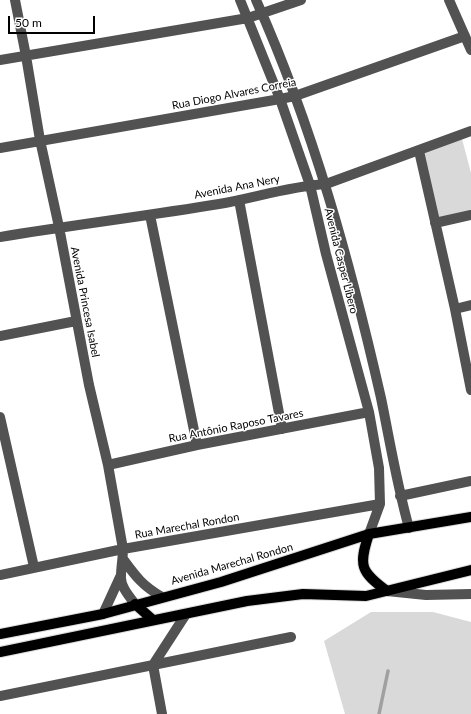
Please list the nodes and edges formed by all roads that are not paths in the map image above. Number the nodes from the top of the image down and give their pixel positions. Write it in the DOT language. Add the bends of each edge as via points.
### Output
graph roads {
  1 [pos="15,0"];
  2 [pos="240,0"];
  3 [pos="256,0"];
  4 [pos="301,0"];
  5 [pos="449,0"];
  6 [pos="262,13"];
  7 [pos="248,18"];
  8 [pos="465,36"];
  9 [pos="471,50"];
  10 [pos="26,56"];
  11 [pos="0,60"];
  12 [pos="295,96"];
  13 [pos="280,100"];
  14 [pos="471,131"];
  15 [pos="40,140"];
  16 [pos="0,148"];
  17 [pos="419,151"];
  18 [pos="326,184"];
  19 [pos="310,185"];
  20 [pos="239,200"];
  21 [pos="150,215"];
  22 [pos="471,215"];
  23 [pos="435,223"];
  24 [pos="59,227"];
  25 [pos="0,238"];
  26 [pos="471,305"];
  27 [pos="455,309"];
  28 [pos="76,321"];
  29 [pos="0,336"];
  30 [pos="471,390"];
  31 [pos="369,412"];
  32 [pos="0,417"];
  33 [pos="282,429"];
  34 [pos="197,445"];
  35 [pos="108,464"];
  36 [pos="471,481"];
  37 [pos="400,496"];
  38 [pos="380,504"];
  39 [pos="471,518"];
  40 [pos="409,528"];
  41 [pos="369,534"];
  42 [pos="123,554"];
  43 [pos="34,567"];
  44 [pos="471,570"];
  45 [pos="0,575"];
  46 [pos="120,577"];
  47 [pos="387,591"];
  48 [pos="471,594"];
  49 [pos="162,597"];
  50 [pos="135,604"];
  51 [pos="103,614"];
  52 [pos="186,614"];
  53 [pos="153,620"];
  54 [pos="0,634"];
  55 [pos="292,637"];
  56 [pos="0,652"];
  57 [pos="153,665"];
  58 [pos="0,696"];
  59 [pos="162,714"];
  1 -- 10 [label="street, Avenida Princesa Isabel"];
  2 -- 7 [label="street, Avenida Casper Libero"];
  3 -- 6 [label="street, Avenida Casper Libero"];
  4 -- 6 [label="street"];
  5 -- 8 [label="street"];
  6 -- 7 [label="street"];
  6 -- 12 [label="street, Avenida Casper Libero"];
  7 -- 10 [label="street"];
  7 -- 13 [label="street, Avenida Casper Libero"];
  8 -- 9 [label="street"];
  8 -- 12 [label="street, Rua Diogo Alvares Correia"];
  10 -- 11 [label="street"];
  10 -- 15 [label="street, Avenida Princesa Isabel"];
  12 -- 13 [label="street, Rua Diogo Alvares Correia"];
  12 -- 18 [label="street, Avenida Casper Libero"];
  13 -- 15 [label="street, Rua Diogo Alvares Correia"];
  13 -- 19 [label="street, Avenida Casper Libero"];
  14 -- 17 [label="street, Avenida Ana Nery"];
  15 -- 16 [label="street, Rua Diogo Alvares Correia"];
  15 -- 24 [label="street, Avenida Princesa Isabel"];
  17 -- 18 [label="street, Avenida Ana Nery"];
  17 -- 23 [label="street"];
  18 -- 19 [label="street, Avenida Ana Nery"];
  18 -- 37 [label="street, Avenida Casper Libero" via="379,391"];
  19 -- 20 [label="street, Avenida Ana Nery"];
  19 -- 31 [label="street, Avenida Casper Libero"];
  20 -- 21 [label="street, Avenida Ana Nery"];
  20 -- 33 [label="street"];
  21 -- 24 [label="street, Avenida Ana Nery"];
  21 -- 34 [label="street"];
  22 -- 23 [label="street"];
  23 -- 27 [label="street"];
  24 -- 25 [label="street, Avenida Ana Nery"];
  24 -- 28 [label="street, Avenida Princesa Isabel"];
  26 -- 27 [label="street"];
  27 -- 30 [label="street"];
  28 -- 29 [label="street"];
  28 -- 35 [label="street, Avenida Princesa Isabel" via="88,385"];
  31 -- 33 [label="street, Rua Antônio Raposo Tavares"];
  31 -- 38 [label="street, Avenida Casper Libero" via="380,468"];
  32 -- 43 [label="street"];
  33 -- 34 [label="street, Rua Antônio Raposo Tavares"];
  34 -- 35 [label="street, Rua Antônio Raposo Tavares"];
  35 -- 42 [label="street, Avenida Princesa Isabel"];
  36 -- 37 [label="street"];
  37 -- 40 [label="street, Avenida Casper Libero"];
  38 -- 41 [label="street, Avenida Casper Libero"];
  38 -- 42 [label="street, Rua Marechal Rondon"];
  39 -- 40 [label="main road, Avenida Marechal Rondon"];
  40 -- 41 [label="main road, Avenida Marechal Rondon"];
  41 -- 47 [label="main road" via="363,552 364,571"];
  41 -- 49 [label="main road, Avenida Marechal Rondon" via="221,582"];
  42 -- 43 [label="street, Rua Marechal Rondon"];
  42 -- 46 [label="street, Avenida Princesa Isabel"];
  42 -- 49 [label="street" via="137,579"];
  43 -- 45 [label="street, Rua Marechal Rondon"];
  44 -- 47 [label="main road"];
  46 -- 50 [label="street" via="126,592"];
  46 -- 51 [label="street, Avenida Princesa Isabel"];
  47 -- 48 [label="street" via="426,595"];
  47 -- 52 [label="main road" via="366,596 303,594 247,601"];
  49 -- 50 [label="main road, Avenida Marechal Rondon"];
  50 -- 51 [label="main road, Avenida Marechal Rondon"];
  50 -- 53 [label="main road"];
  51 -- 54 [label="main road, Avenida Marechal Rondon"];
  52 -- 53 [label="main road"];
  52 -- 57 [label="street"];
  53 -- 56 [label="main road"];
  55 -- 57 [label="street"];
  57 -- 58 [label="street"];
  57 -- 59 [label="street"];
}
